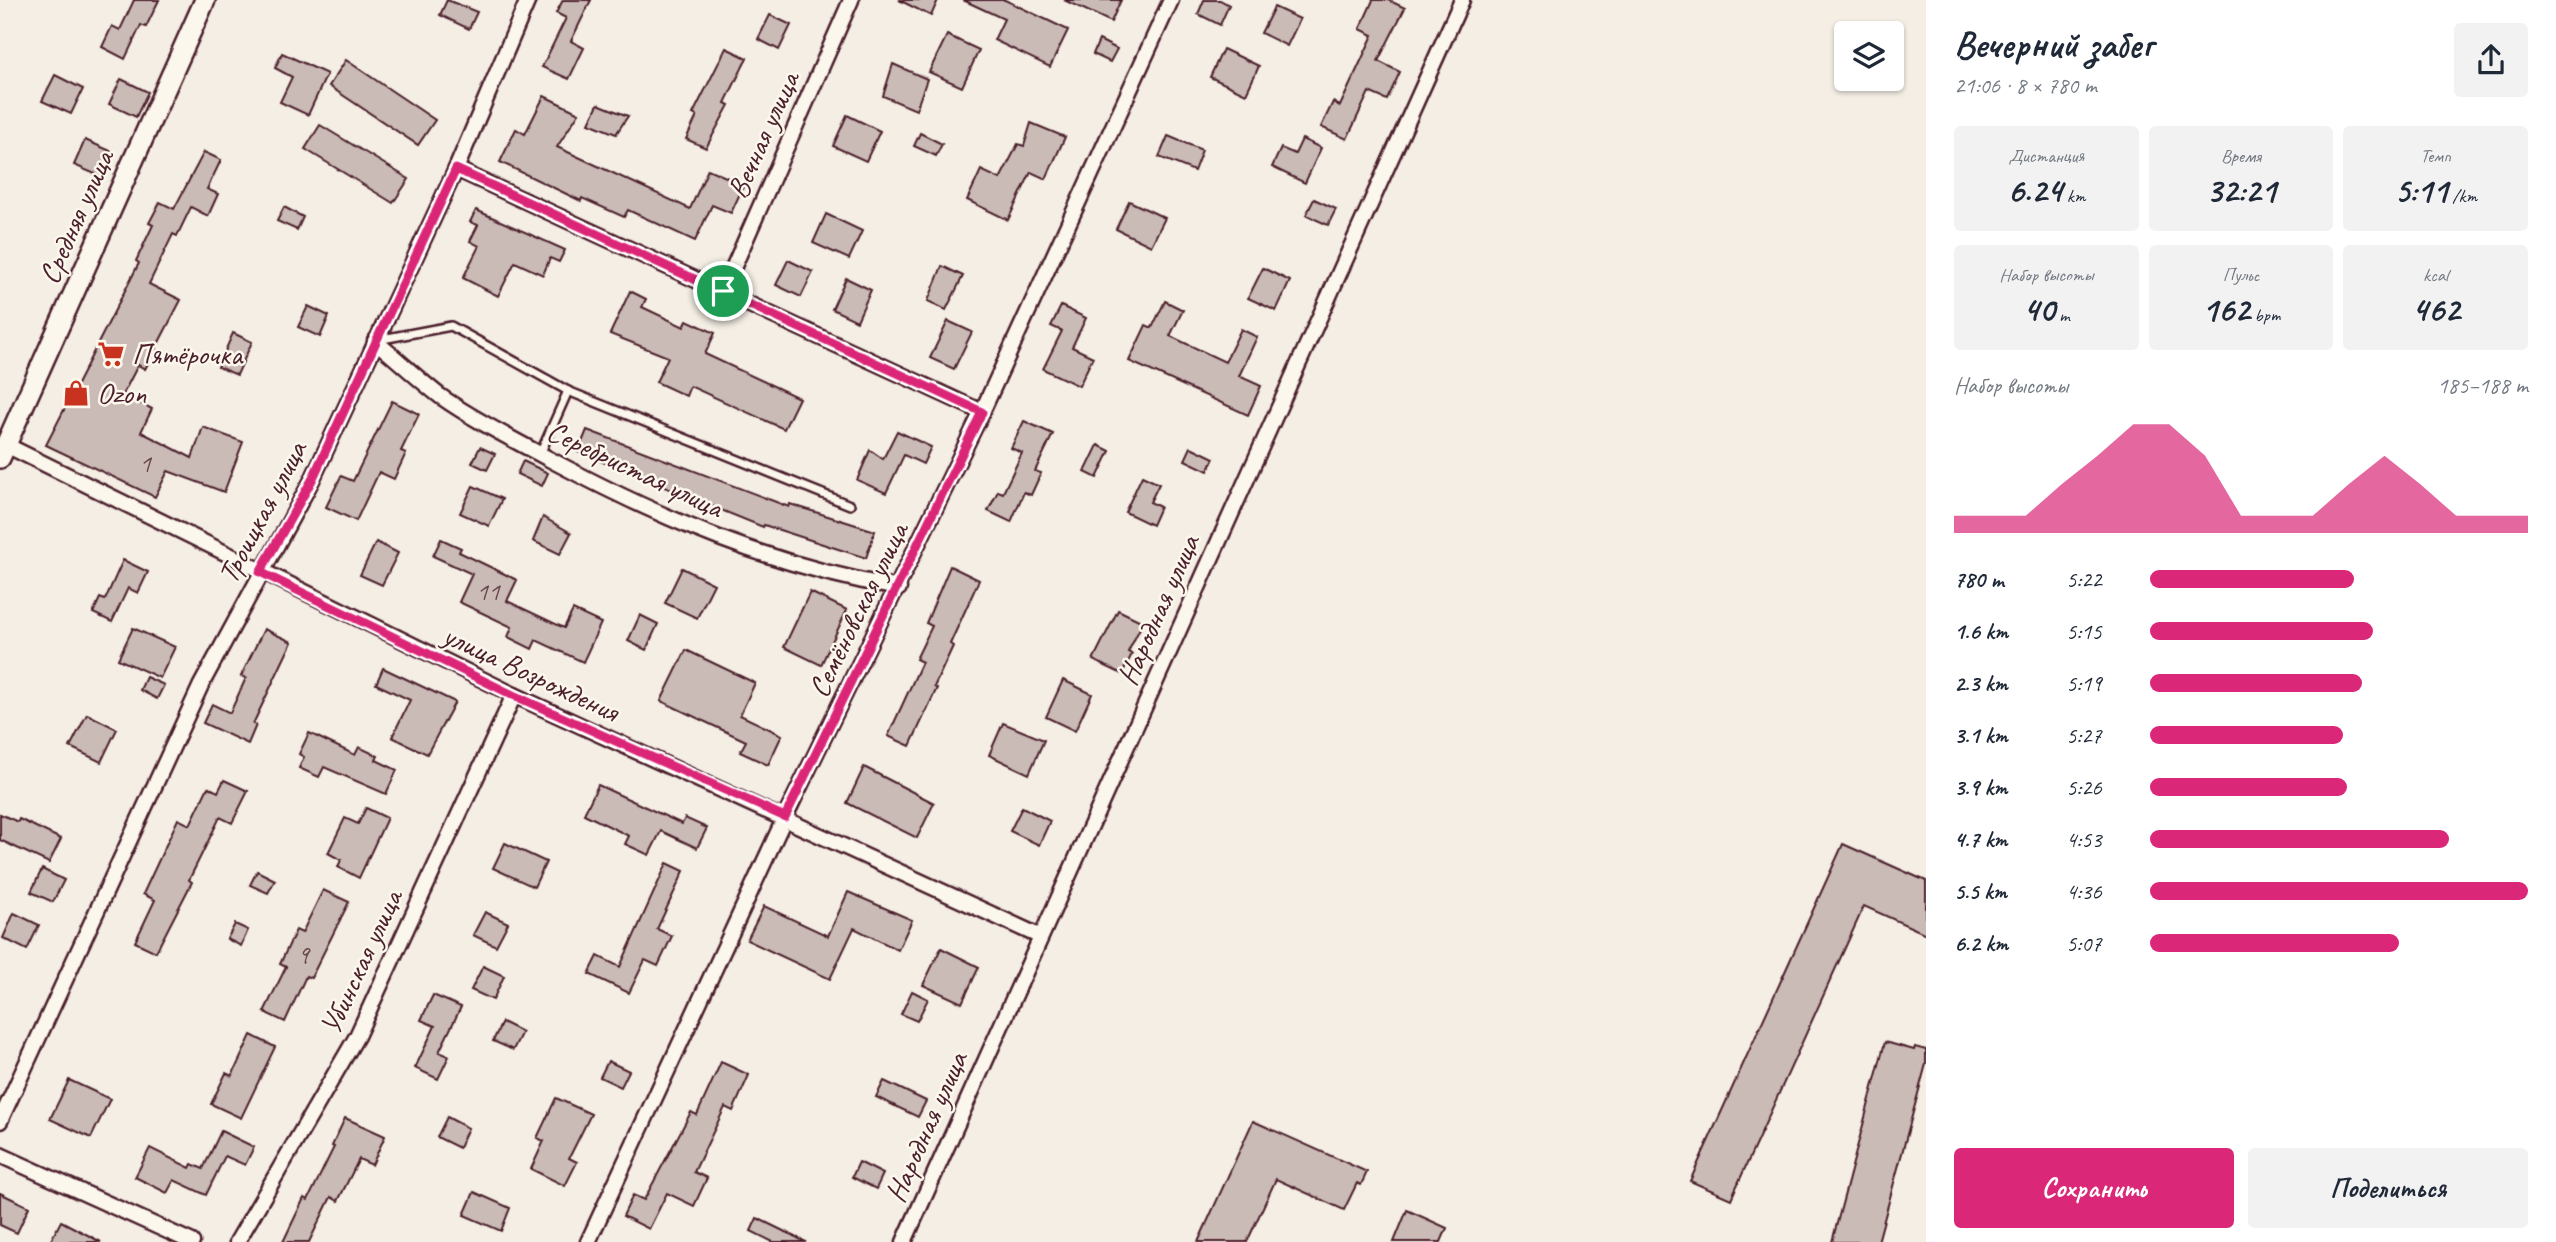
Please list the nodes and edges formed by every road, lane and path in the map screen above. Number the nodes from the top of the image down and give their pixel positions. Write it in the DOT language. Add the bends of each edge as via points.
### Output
graph roads {
  1 [pos="205,0"];
  2 [pos="528,0"];
  3 [pos="851,0"];
  4 [pos="1171,0"];
  5 [pos="1462,0"];
  6 [pos="456,169"];
  7 [pos="723,291"];
  8 [pos="375,341"];
  9 [pos="568,391"];
  10 [pos="982,412"];
  11 [pos="3,452"];
  12 [pos="540,454"];
  13 [pos="850,505"];
  14 [pos="260,572"];
  15 [pos="899,587"];
  16 [pos="513,695"];
  17 [pos="785,817"];
  18 [pos="1039,936"];
  19 [pos="0,1121"];
  20 [pos="0,1155"];
  21 [pos="192,1242"];
  22 [pos="237,1242"];
  23 [pos="588,1242"];
  24 [pos="904,1242"];
  1 -- 11 [label="street, Средняя улица"];
  2 -- 6 [label="street, Троицкая улица"];
  3 -- 7 [label="street, Вечная улица"];
  4 -- 10 [label="street, Семёновская улица"];
  5 -- 18 [label="street, Народная улица"];
  6 -- 7 [label="street"];
  6 -- 8 [label="street, Троицкая улица"];
  7 -- 10 [label="street"];
  8 -- 9 [label="lane" via="451,326"];
  8 -- 12 [label="street, Серебристая улица" via="441,396"];
  8 -- 14 [label="street, Троицкая улица" via="312,480"];
  9 -- 12 [label="lane"];
  9 -- 13 [label="lane"];
  10 -- 15 [label="street, Семёновская улица"];
  11 -- 14 [label="street, улица Возрождения"];
  12 -- 15 [label="street, Серебристая улица" via="634,504 749,550 841,578"];
  14 -- 16 [label="street, улица Возрождения"];
  14 -- 19 [label="street, Троицкая улица" via="201,685"];
  15 -- 17 [label="street, Семёновская улица"];
  16 -- 17 [label="street, улица Возрождения"];
  16 -- 22 [label="street, Убинская улица" via="357,1036"];
  17 -- 18 [label="street, улица Возрождения"];
  17 -- 23 [label="street, Семёновская улица"];
  18 -- 24 [label="street, Народная улица"];
  20 -- 21 [label="street"];
}
